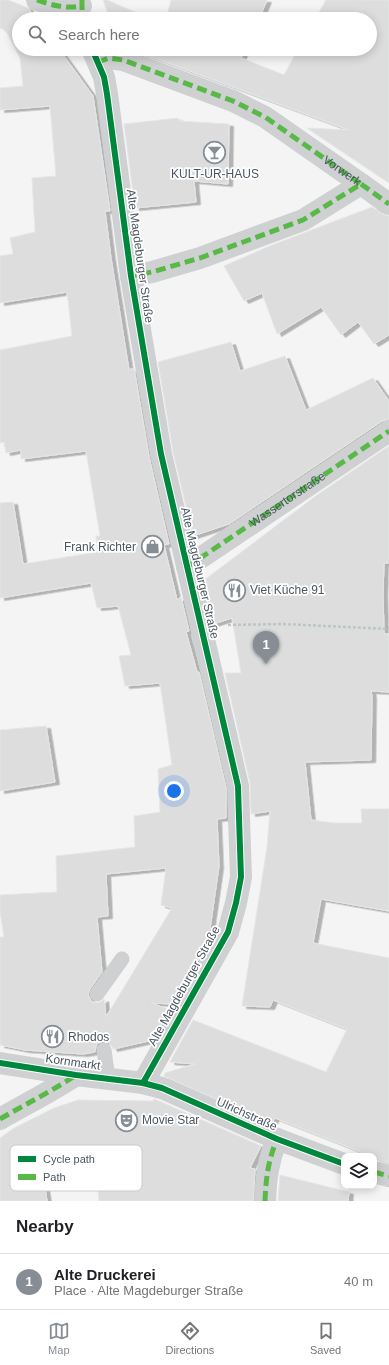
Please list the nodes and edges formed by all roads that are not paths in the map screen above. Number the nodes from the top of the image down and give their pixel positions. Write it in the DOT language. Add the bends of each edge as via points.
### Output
graph roads {
  1 [pos="37,0"];
  2 [pos="82,8"];
  3 [pos="95,56"];
  4 [pos="100,56"];
  5 [pos="361,184"];
  6 [pos="389,204"];
  7 [pos="131,276"];
  8 [pos="389,431"];
  9 [pos="187,567"];
  10 [pos="122,959"];
  11 [pos="97,994"];
  12 [pos="104,1050"];
  13 [pos="0,1062"];
  14 [pos="76,1075"];
  15 [pos="108,1078"];
  16 [pos="142,1083"];
  17 [pos="0,1119"];
  18 [pos="277,1139"];
  19 [pos="341,1163"];
  20 [pos="377,1173"];
  21 [pos="389,1176"];
  22 [pos="265,1201"];
  1 -- 2 [label="street" via="61,7"];
  3 -- 7 [label="street, Alte Magdeburger Straße" via="104,77 107,94"];
  4 -- 5 [label="street, Vorwerk" via="123,60 233,101 265,117"];
  5 -- 6 [label="street"];
  5 -- 7 [label="street, Vorwerk" via="303,220 200,258"];
  7 -- 9 [label="street, Alte Magdeburger Straße" via="161,454"];
  8 -- 9 [label="street, Wassertorstraße"];
  9 -- 16 [label="street, Alte Magdeburger Straße" via="238,786 241,877 228,932"];
  10 -- 11 [label="lane"];
  12 -- 15 [label="lane"];
  13 -- 14 [label="street, Kornmarkt"];
  14 -- 15 [label="street, Kornmarkt"];
  14 -- 17 [label="street, Kornmarkt"];
  15 -- 16 [label="street, Kornmarkt"];
  16 -- 18 [label="street, Ulrichstraße" via="162,1088"];
  18 -- 19 [label="street, Ulrichstraße"];
  18 -- 22 [label="street" via="270,1156"];
  20 -- 21 [label="street"];
}
